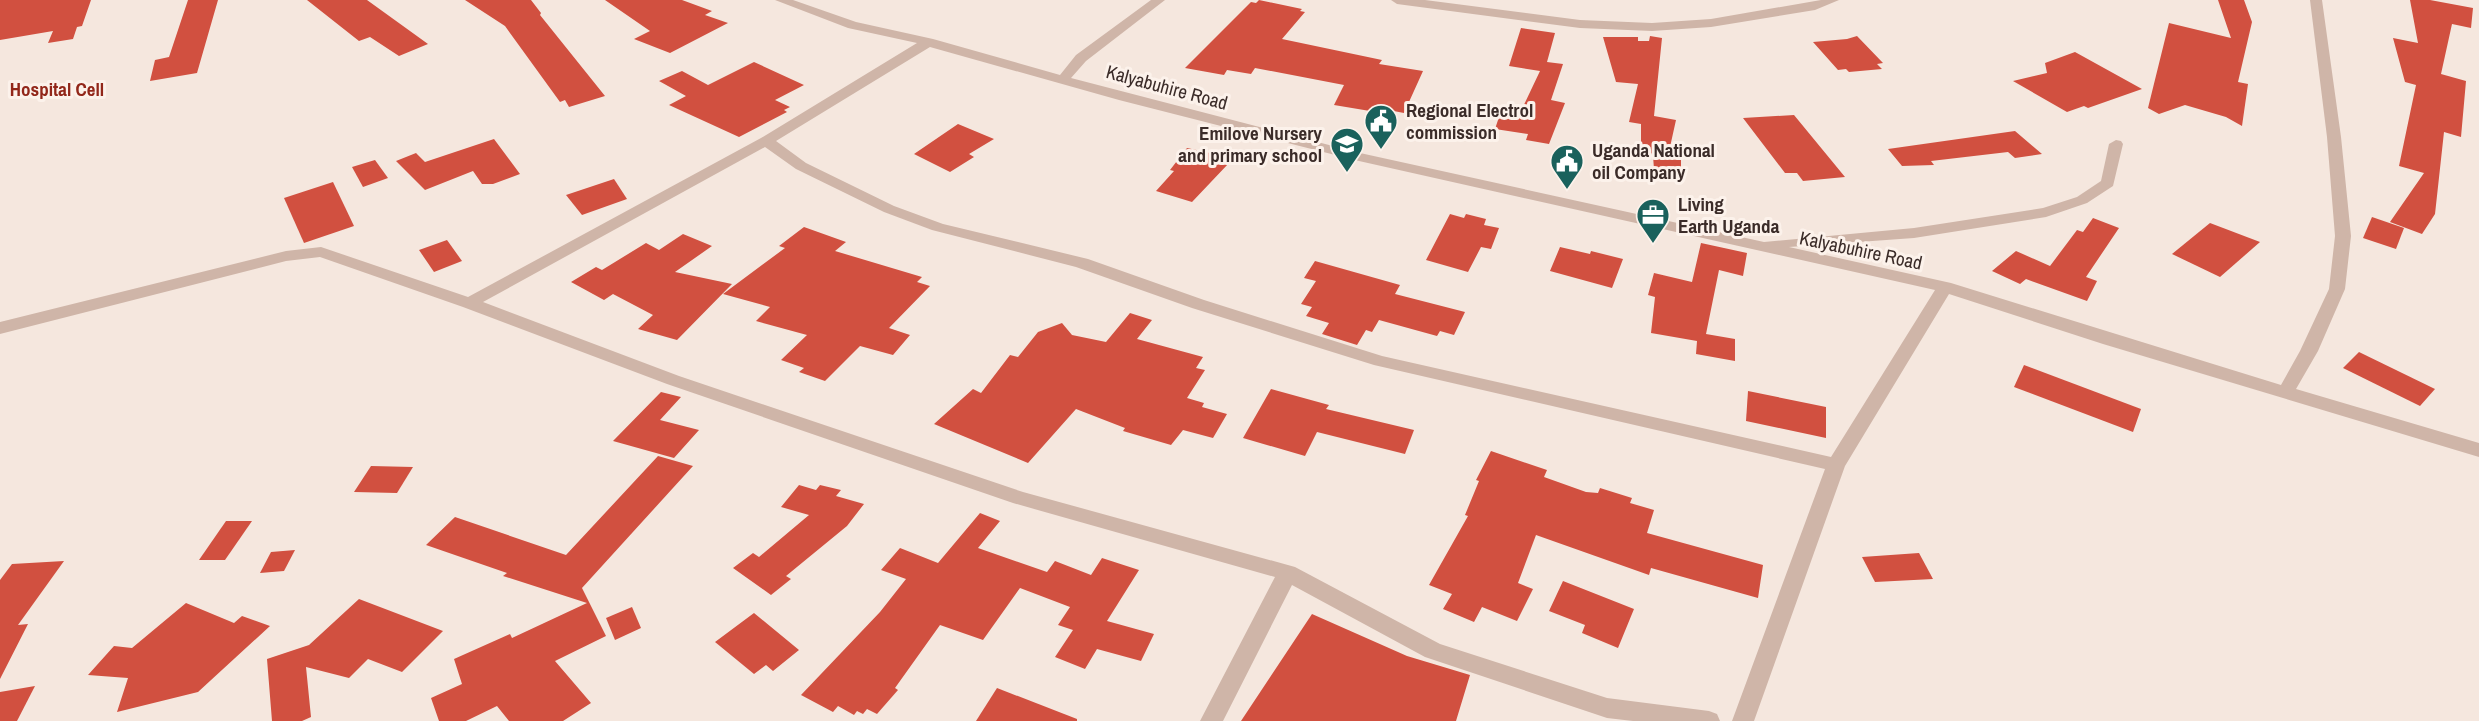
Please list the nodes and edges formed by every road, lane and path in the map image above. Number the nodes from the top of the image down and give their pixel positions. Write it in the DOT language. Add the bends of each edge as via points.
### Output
graph roads {
  1 [pos="780,0"];
  2 [pos="1159,0"];
  3 [pos="1397,0"];
  4 [pos="1832,0"];
  5 [pos="2316,0"];
  6 [pos="928,42"];
  7 [pos="1064,78"];
  8 [pos="766,141"];
  9 [pos="2116,144"];
  10 [pos="1749,246"];
  11 [pos="1945,287"];
  12 [pos="469,303"];
  13 [pos="0,328"];
  14 [pos="2286,392"];
  15 [pos="2479,450"];
  16 [pos="1836,465"];
  17 [pos="1288,573"];
  18 [pos="1211,721"];
  19 [pos="1709,721"];
  20 [pos="1743,721"];
  1 -- 6 [label="street, Kalyabuhire Road" via="852,25"];
  2 -- 7 [label="street" via="1081,58"];
  3 -- 4 [label="street" via="1580,24 1652,27 1711,23"];
  5 -- 14 [label="street" via="2343,236 2337,289"];
  6 -- 7 [label="street, Kalyabuhire Road"];
  6 -- 8 [label="street"];
  7 -- 10 [label="street, Kalyabuhire Road" via="1359,157"];
  8 -- 12 [label="street"];
  8 -- 16 [label="street" via="801,166 938,227 1082,263 1380,360"];
  9 -- 10 [label="street" via="2108,183 2082,200 2046,212 1914,233"];
  10 -- 11 [label="street, Kalyabuhire Road"];
  11 -- 14 [label="street, Kalyabuhire Road"];
  11 -- 16 [label="street"];
  12 -- 13 [label="street" via="321,252 305,252"];
  12 -- 17 [label="street" via="673,380 1020,498"];
  14 -- 15 [label="street, Kalyabuhire Road"];
  16 -- 20 [label="street"];
  17 -- 18 [label="street"];
  17 -- 19 [label="street" via="1433,652 1607,708"];
}
